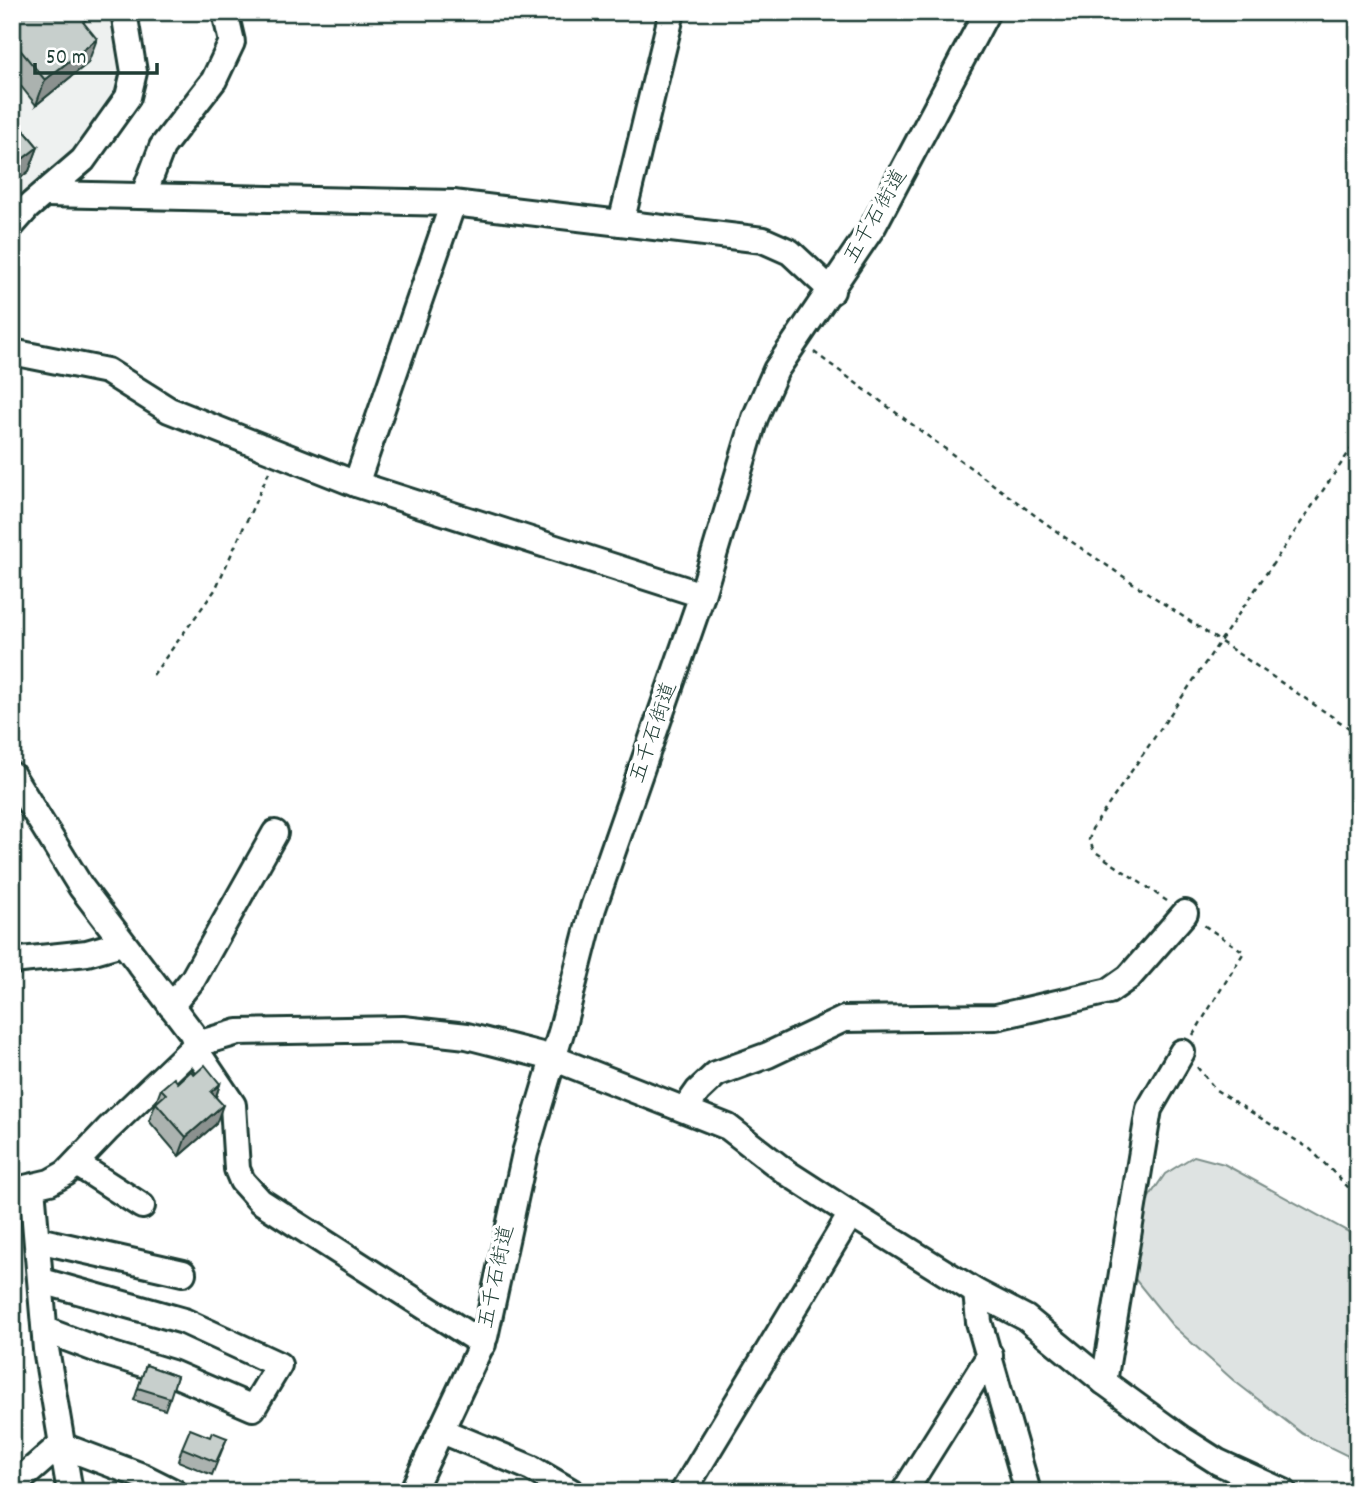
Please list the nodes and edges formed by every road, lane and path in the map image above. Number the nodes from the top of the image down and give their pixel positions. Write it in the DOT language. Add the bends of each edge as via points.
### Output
graph roads {
  1 [pos="124,12"];
  2 [pos="225,12"];
  3 [pos="672,12"];
  4 [pos="987,12"];
  5 [pos="46,194"];
  6 [pos="144,194"];
  7 [pos="453,203"];
  8 [pos="621,223"];
  9 [pos="12,225"];
  10 [pos="832,292"];
  11 [pos="797,340"];
  12 [pos="12,352"];
  13 [pos="1358,439"];
  14 [pos="277,453"];
  15 [pos="356,484"];
  16 [pos="702,595"];
  17 [pos="1220,640"];
  18 [pos="153,675"];
  19 [pos="1358,734"];
  20 [pos="12,775"];
  21 [pos="21,811"];
  22 [pos="275,833"];
  23 [pos="1185,913"];
  24 [pos="122,943"];
  25 [pos="12,961"];
  26 [pos="171,1006"];
  27 [pos="197,1044"];
  28 [pos="1182,1052"];
  29 [pos="552,1058"];
  30 [pos="686,1108"];
  31 [pos="77,1164"];
  32 [pos="22,1189"];
  33 [pos="1358,1197"];
  34 [pos="142,1206"];
  35 [pos="851,1214"];
  36 [pos="38,1240"];
  37 [pos="183,1273"];
  38 [pos="42,1281"];
  39 [pos="976,1292"];
  40 [pos="45,1330"];
  41 [pos="483,1344"];
  42 [pos="990,1355"];
  43 [pos="1104,1382"];
  44 [pos="443,1431"];
  45 [pos="60,1445"];
  46 [pos="12,1487"];
  47 [pos="70,1492"];
  48 [pos="174,1492"];
  49 [pos="412,1492"];
  50 [pos="572,1492"];
  51 [pos="683,1492"];
  52 [pos="904,1492"];
  53 [pos="1028,1492"];
  54 [pos="1284,1492"];
  1 -- 5 [label="street" via="134,72 128,97 83,160"];
  2 -- 6 [label="street" via="232,42 214,80 162,147"];
  3 -- 8 [label="street"];
  4 -- 10 [label="street, 五千石街道" via="927,130"];
  5 -- 6 [label="street"];
  5 -- 9 [label="street"];
  6 -- 7 [label="street"];
  7 -- 8 [label="street"];
  7 -- 15 [label="street"];
  8 -- 10 [label="street" via="763,240 790,252"];
  10 -- 11 [label="street, 五千石街道"];
  11 -- 16 [label="street, 五千石街道" via="776,370 755,418"];
  11 -- 17 [label="path" via="1063,536"];
  12 -- 14 [label="street" via="107,371 169,410"];
  13 -- 17 [label="path"];
  14 -- 15 [label="street"];
  14 -- 18 [label="path" via="215,590"];
  15 -- 16 [label="street"];
  16 -- 29 [label="street, 五千石街道" via="593,908"];
  17 -- 19 [label="path"];
  17 -- 23 [label="path" via="1092,829 1089,840 1094,851"];
  20 -- 21 [label="street"];
  21 -- 24 [label="street"];
  22 -- 26 [label="street" via="193,979"];
  23 -- 28 [label="path" via="1244,952"];
  23 -- 30 [label="street" via="1129,977 1109,991 996,1017 844,1018 716,1074"];
  24 -- 25 [label="street" via="87,953"];
  24 -- 26 [label="street"];
  26 -- 27 [label="street"];
  27 -- 29 [label="street" via="238,1032 403,1029 467,1036"];
  27 -- 31 [label="street"];
  27 -- 41 [label="street" via="200,1056 233,1105 237,1169 260,1200"];
  28 -- 33 [label="path" via="1216,1090 1310,1149"];
  28 -- 43 [label="street" via="1149,1109"];
  29 -- 30 [label="street"];
  29 -- 41 [label="street, 五千石街道" via="525,1153"];
  30 -- 35 [label="street" via="728,1127"];
  31 -- 32 [label="street" via="66,1173"];
  31 -- 34 [label="street"];
  32 -- 36 [label="street"];
  35 -- 39 [label="street"];
  35 -- 51 [label="street"];
  36 -- 37 [label="street"];
  36 -- 38 [label="street"];
  38 -- 40 [label="street"];
  38 -- 40 [label="street" via="184,1321 279,1365 253,1408 172,1373"];
  39 -- 42 [label="street" via="979,1322"];
  39 -- 43 [label="street" via="1026,1318"];
  40 -- 45 [label="street"];
  41 -- 44 [label="street, 五千石街道"];
  42 -- 52 [label="street"];
  42 -- 53 [label="street"];
  43 -- 54 [label="street" via="1218,1462"];
  44 -- 49 [label="street, 五千石街道"];
  44 -- 50 [label="street" via="531,1468"];
  45 -- 46 [label="street"];
  45 -- 47 [label="street"];
  45 -- 48 [label="street"];
}
